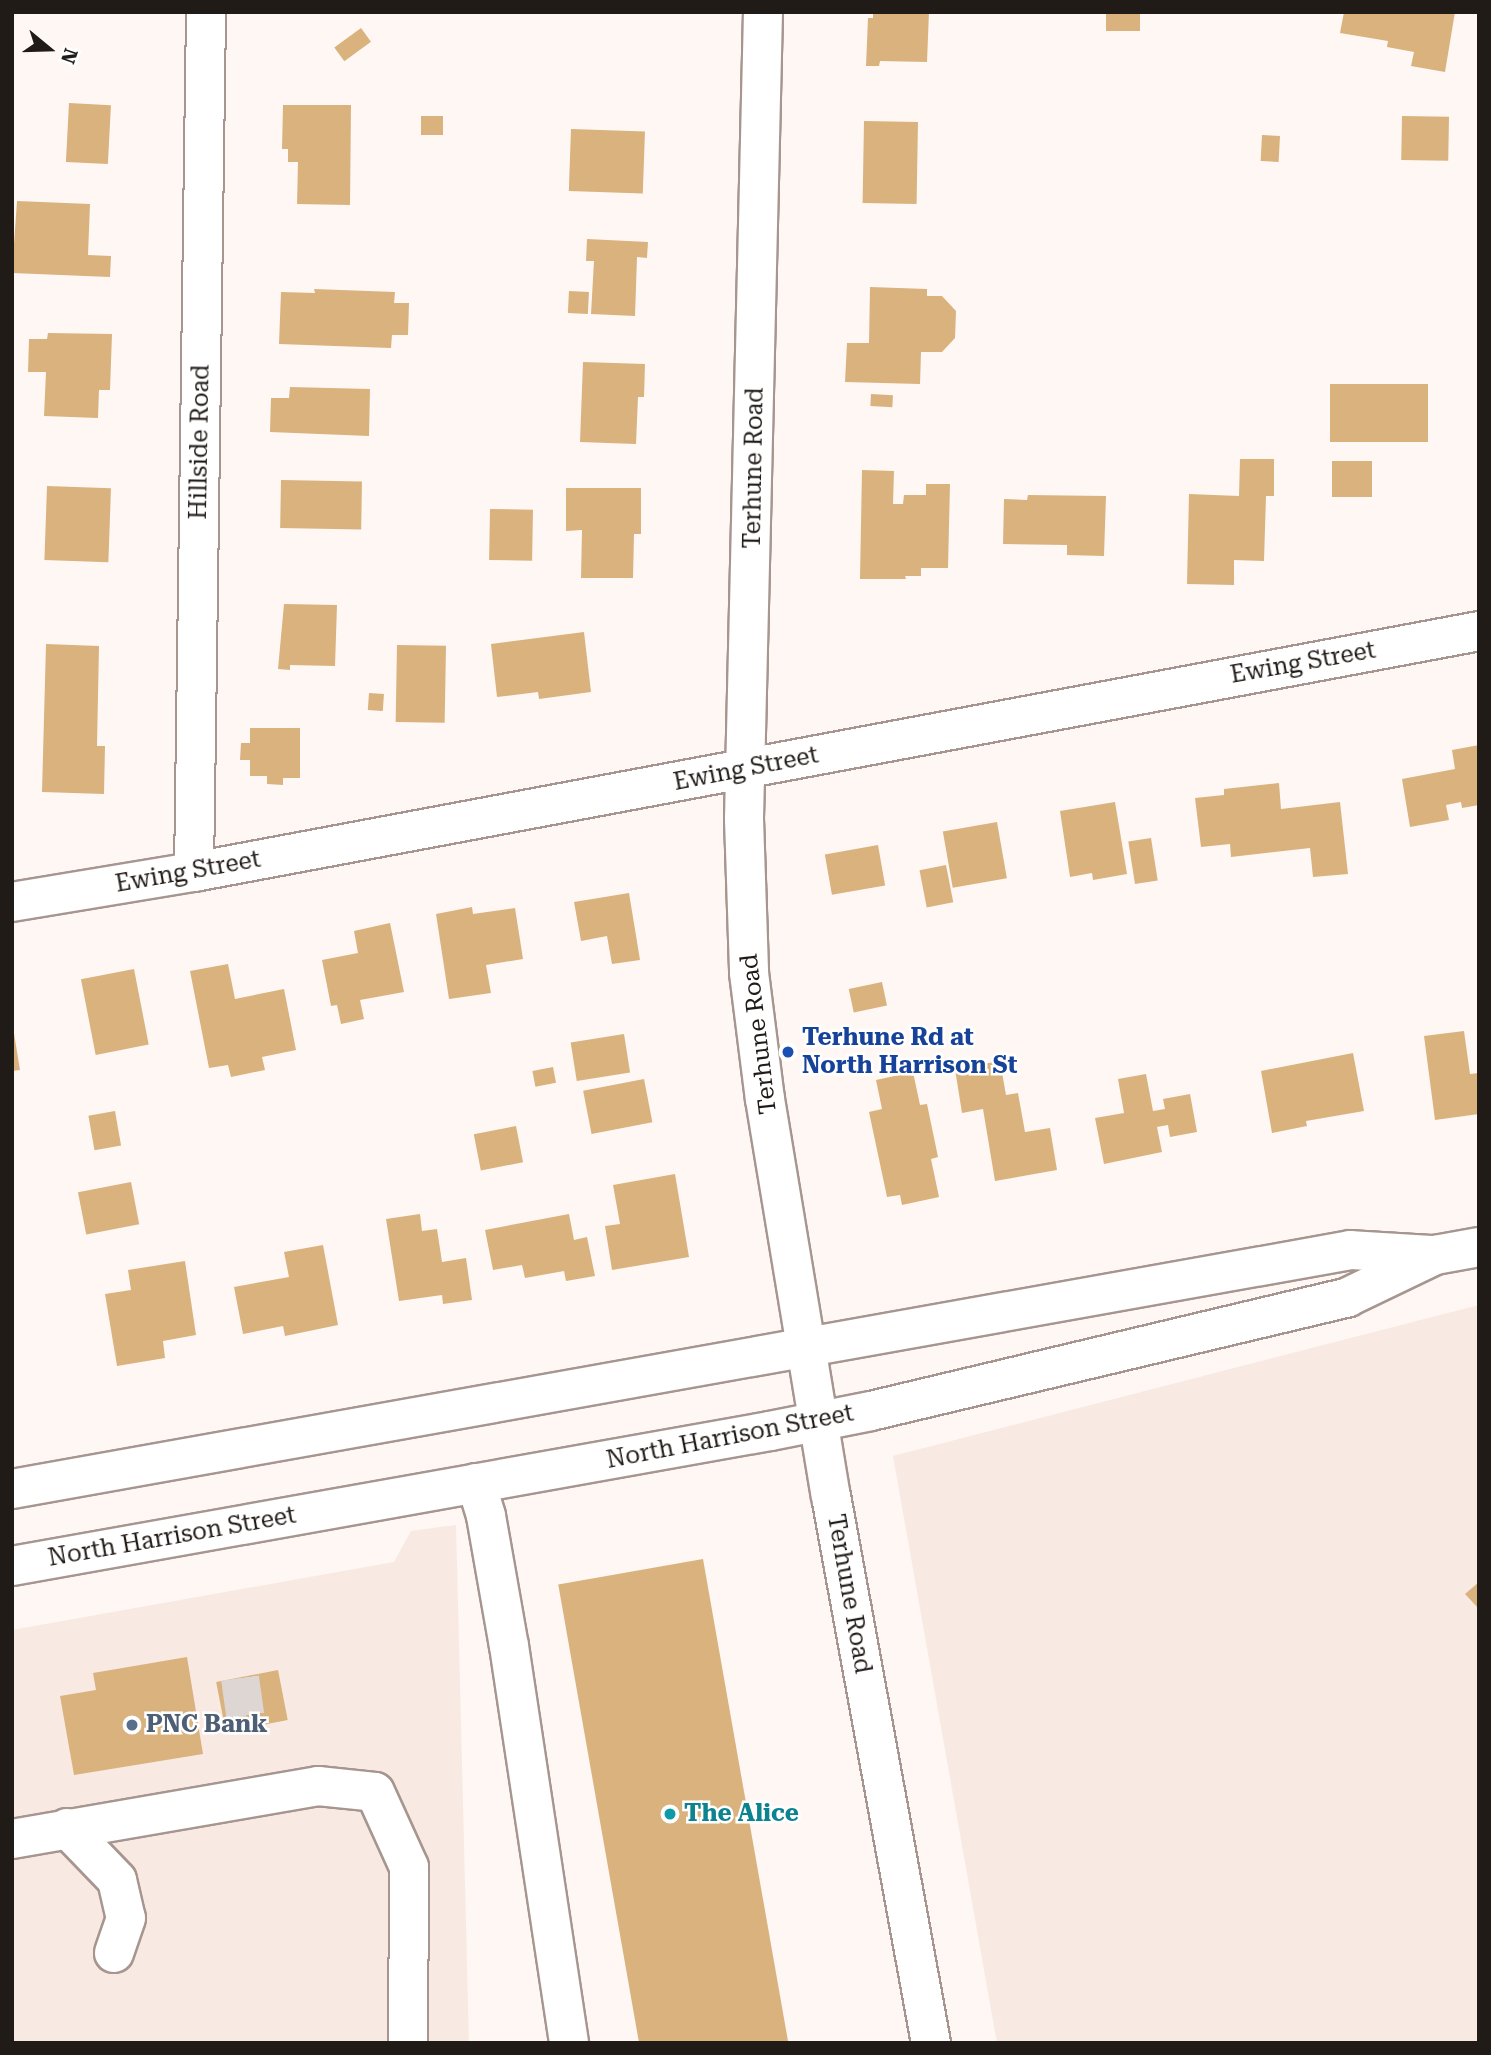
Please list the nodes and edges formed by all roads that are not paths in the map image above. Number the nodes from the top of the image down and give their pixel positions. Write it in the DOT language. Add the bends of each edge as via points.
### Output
graph roads {
  1 [pos="206,12"];
  2 [pos="763,12"];
  3 [pos="1479,631"];
  4 [pos="747,769"];
  5 [pos="194,872"];
  6 [pos="12,902"];
  7 [pos="1479,1247"];
  8 [pos="1435,1255"];
  9 [pos="807,1347"];
  10 [pos="819,1421"];
  11 [pos="476,1483"];
  12 [pos="12,1489"];
  13 [pos="12,1566"];
  14 [pos="67,1828"];
  15 [pos="12,1839"];
  16 [pos="114,1953"];
  17 [pos="408,2043"];
  18 [pos="569,2043"];
  19 [pos="931,2043"];
  1 -- 5 [label="street, Hillside Road"];
  2 -- 4 [label="street, Terhune Road"];
  3 -- 4 [label="street, Ewing Street"];
  4 -- 5 [label="street, Ewing Street"];
  4 -- 9 [label="street, Terhune Road" via="750,973 765,1099"];
  5 -- 6 [label="street, Ewing Street"];
  7 -- 8 [label="street, North Harrison Street"];
  8 -- 9 [label="street, North Harrison Street" via="1350,1250"];
  8 -- 10 [label="street, North Harrison Street" via="1348,1297"];
  9 -- 10 [label="street, Terhune Road"];
  9 -- 12 [label="street, North Harrison Street"];
  10 -- 11 [label="street, North Harrison Street"];
  10 -- 19 [label="street, Terhune Road"];
  11 -- 13 [label="street, North Harrison Street"];
  11 -- 18 [label="street" via="509,1646"];
  14 -- 15 [label="street"];
  14 -- 16 [label="street" via="117,1880 126,1918"];
  14 -- 17 [label="street" via="318,1786 375,1792 409,1867"];
}
